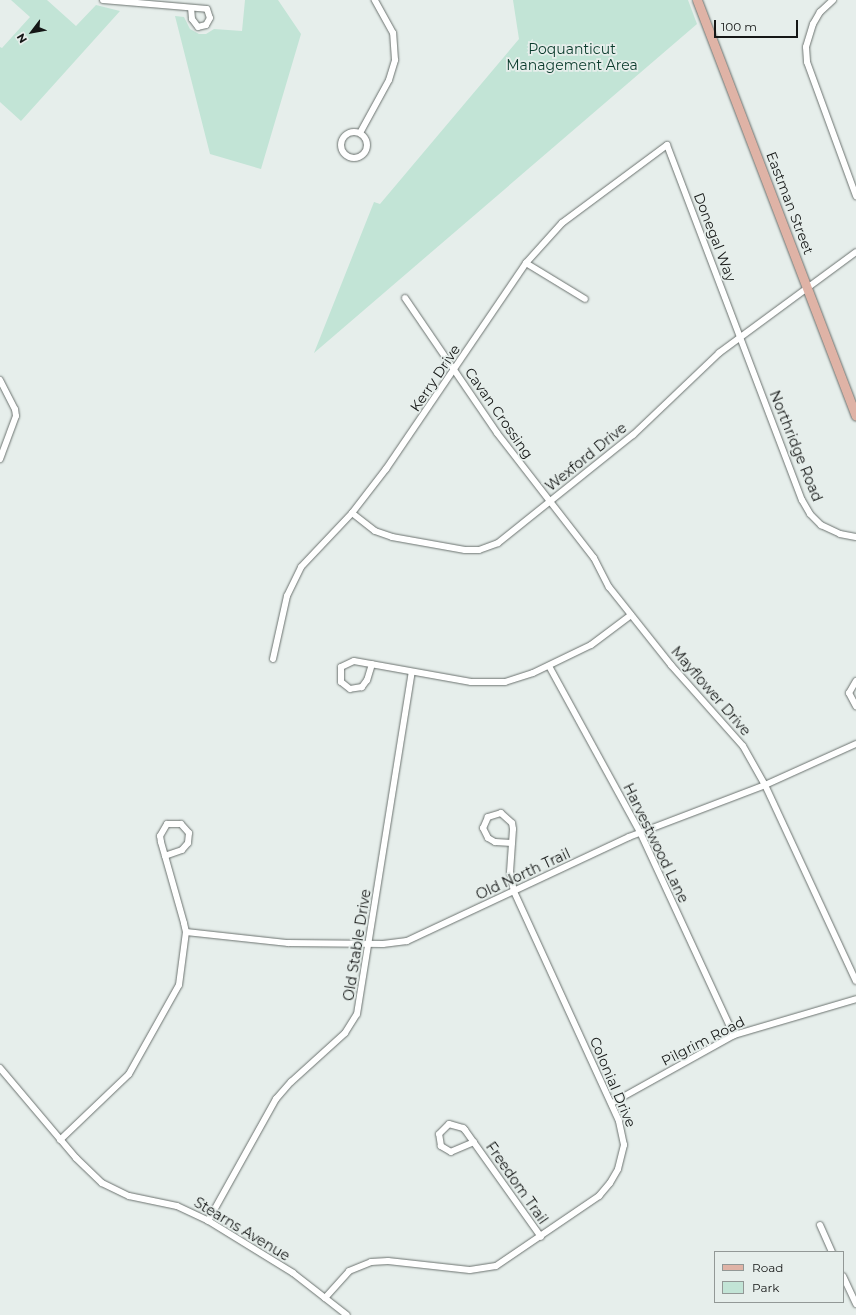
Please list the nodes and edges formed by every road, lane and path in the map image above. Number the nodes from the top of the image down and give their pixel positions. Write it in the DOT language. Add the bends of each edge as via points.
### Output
graph roads {
  1 [pos="103,0"];
  2 [pos="375,0"];
  3 [pos="697,0"];
  4 [pos="833,0"];
  5 [pos="191,8"];
  6 [pos="360,133"];
  7 [pos="666,145"];
  8 [pos="856,196"];
  9 [pos="856,252"];
  10 [pos="526,263"];
  11 [pos="808,289"];
  12 [pos="405,298"];
  13 [pos="585,299"];
  14 [pos="740,337"];
  15 [pos="454,371"];
  16 [pos="0,380"];
  17 [pos="856,416"];
  18 [pos="0,459"];
  19 [pos="549,502"];
  20 [pos="352,512"];
  21 [pos="856,537"];
  22 [pos="631,615"];
  23 [pos="272,659"];
  24 [pos="372,664"];
  25 [pos="549,666"];
  26 [pos="412,672"];
  27 [pos="856,681"];
  28 [pos="856,706"];
  29 [pos="856,744"];
  30 [pos="765,785"];
  31 [pos="640,832"];
  32 [pos="512,843"];
  33 [pos="165,856"];
  34 [pos="514,892"];
  35 [pos="186,932"];
  36 [pos="370,944"];
  37 [pos="856,981"];
  38 [pos="856,999"];
  39 [pos="734,1035"];
  40 [pos="0,1068"];
  41 [pos="612,1103"];
  42 [pos="60,1140"];
  43 [pos="474,1142"];
  44 [pos="208,1221"];
  45 [pos="820,1225"];
  46 [pos="541,1237"];
  47 [pos="832,1251"];
  48 [pos="844,1278"];
  49 [pos="325,1298"];
  50 [pos="856,1304"];
  51 [pos="347,1315"];
  1 -- 5 [label="street"];
  2 -- 6 [label="street" via="393,33 396,60 390,80"];
  3 -- 11 [label="main road, Eastman Street"];
  4 -- 8 [label="street" via="820,12 813,24 806,47 806,62"];
  6 -- 6 [label="street" via="352,132 342,140 341,148 350,158 358,158 367,148 366,140"];
  7 -- 10 [label="street, Kerry Drive" via="562,223"];
  7 -- 14 [label="street, Donegal Way"];
  9 -- 11 [label="street, Wexford Drive"];
  10 -- 13 [label="street"];
  10 -- 15 [label="street, Kerry Drive"];
  11 -- 14 [label="street, Wexford Drive"];
  11 -- 17 [label="main road, Eastman Street"];
  12 -- 15 [label="street, Cavan Crossing"];
  14 -- 19 [label="street, Wexford Drive" via="694,376 633,435"];
  14 -- 21 [label="street, Northridge Road" via="806,508 828,529"];
  15 -- 19 [label="street, Cavan Crossing"];
  15 -- 20 [label="street, Kerry Drive" via="386,470"];
  16 -- 18 [label="street" via="16,416"];
  19 -- 20 [label="street, Wexford Drive" via="504,539 473,550 450,549 380,533"];
  19 -- 22 [label="street, Mayflower Drive" via="590,553 606,582"];
  20 -- 23 [label="street, Kerry Drive" via="310,555 296,576 283,609"];
  22 -- 25 [label="street" via="595,642"];
  22 -- 30 [label="street, Mayflower Drive" via="671,665 735,735"];
  24 -- 24 [label="street" via="354,661 345,663 340,673 341,682 350,689 362,687"];
  24 -- 26 [label="street"];
  25 -- 26 [label="street" via="524,677 496,683"];
  25 -- 31 [label="street, Harvestwood Lane"];
  26 -- 36 [label="street, Old Stable Drive"];
  27 -- 28 [label="street" via="849,693"];
  29 -- 30 [label="street, Old North Trail"];
  30 -- 31 [label="street, Old North Trail"];
  30 -- 37 [label="street, Mayflower Drive"];
  31 -- 34 [label="street, Old North Trail"];
  31 -- 39 [label="street, Harvestwood Lane"];
  32 -- 32 [label="street, Colonial Drive" via="513,826 509,818 498,813 490,815 484,825 486,836 495,842"];
  32 -- 34 [label="street, Colonial Drive" via="510,872"];
  33 -- 33 [label="street" via="160,839 161,830 170,823 181,824 189,833 188,843 182,850"];
  33 -- 35 [label="street"];
  34 -- 36 [label="street, Old North Trail" via="411,940 392,944"];
  34 -- 41 [label="street, Colonial Drive"];
  35 -- 36 [label="street, Old North Trail" via="277,943"];
  35 -- 42 [label="street" via="179,985 141,1056 125,1079"];
  36 -- 44 [label="street, Old Stable Drive" via="360,1008 352,1025 276,1099"];
  38 -- 39 [label="street, Pilgrim Road"];
  39 -- 41 [label="street, Pilgrim Road"];
  40 -- 42 [label="street, Stearns Avenue"];
  41 -- 46 [label="street, Colonial Drive" via="624,1139 622,1158 616,1174 599,1196"];
  42 -- 44 [label="street, Stearns Avenue" via="90,1173 112,1189 139,1199 177,1206"];
  43 -- 43 [label="street, Freedom Trail" via="463,1128 455,1123 444,1127 439,1134 441,1146 451,1152"];
  43 -- 46 [label="street, Freedom Trail"];
  44 -- 49 [label="street, Stearns Avenue" via="263,1253"];
  45 -- 47 [label="street"];
  46 -- 49 [label="street, Colonial Drive" via="502,1263 483,1269 463,1270 388,1261 364,1264 342,1277"];
  48 -- 50 [label="street"];
  49 -- 51 [label="street, Stearns Avenue"];
}
